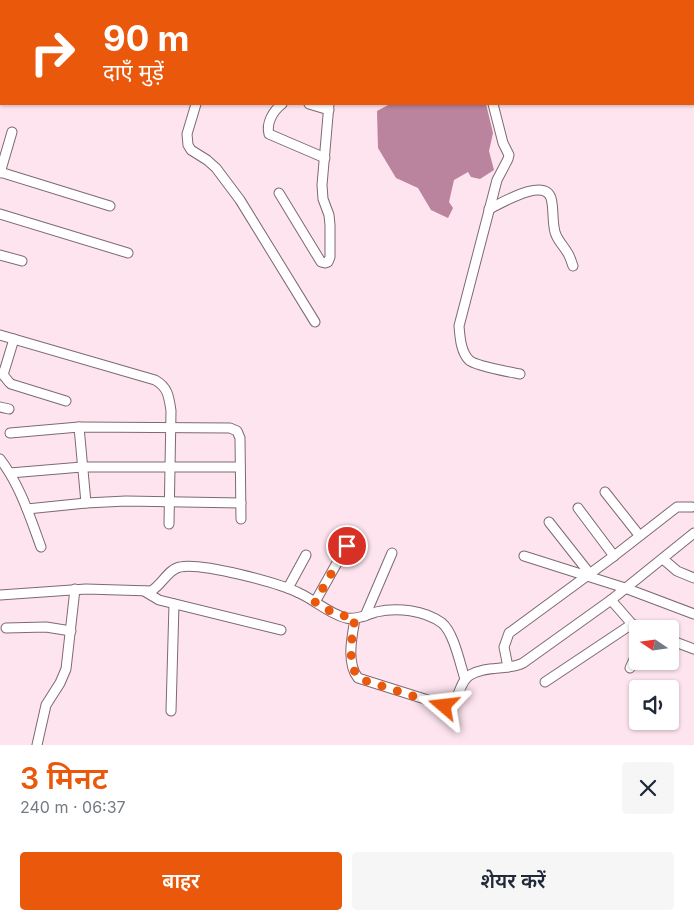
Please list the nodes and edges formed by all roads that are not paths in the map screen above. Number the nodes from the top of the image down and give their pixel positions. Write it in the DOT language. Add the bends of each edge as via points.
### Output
graph roads {
  1 [pos="196,105"];
  2 [pos="281,105"];
  3 [pos="316,105"];
  4 [pos="494,105"];
  5 [pos="329,107"];
  6 [pos="12,132"];
  7 [pos="325,158"];
  8 [pos="0,172"];
  9 [pos="279,193"];
  10 [pos="110,206"];
  11 [pos="489,209"];
  12 [pos="0,214"];
  13 [pos="128,253"];
  14 [pos="0,255"];
  15 [pos="22,261"];
  16 [pos="573,266"];
  17 [pos="315,322"];
  18 [pos="0,335"];
  19 [pos="14,338"];
  20 [pos="2,374"];
  21 [pos="520,374"];
  22 [pos="66,401"];
  23 [pos="79,427"];
  24 [pos="171,428"];
  25 [pos="10,433"];
  26 [pos="0,459"];
  27 [pos="170,466"];
  28 [pos="82,467"];
  29 [pos="240,467"];
  30 [pos="10,473"];
  31 [pos="606,492"];
  32 [pos="169,502"];
  33 [pos="86,503"];
  34 [pos="241,503"];
  35 [pos="693,506"];
  36 [pos="578,508"];
  37 [pos="27,509"];
  38 [pos="241,519"];
  39 [pos="549,522"];
  40 [pos="169,524"];
  41 [pos="694,533"];
  42 [pos="639,535"];
  43 [pos="347,546"];
  44 [pos="41,548"];
  45 [pos="392,553"];
  46 [pos="306,555"];
  47 [pos="524,556"];
  48 [pos="614,556"];
  49 [pos="663,559"];
  50 [pos="588,575"];
  51 [pos="694,578"];
  52 [pos="288,588"];
  53 [pos="625,588"];
  54 [pos="75,589"];
  55 [pos="144,591"];
  56 [pos="0,595"];
  57 [pos="611,600"];
  58 [pos="315,602"];
  59 [pos="174,604"];
  60 [pos="694,614"];
  61 [pos="365,616"];
  62 [pos="355,618"];
  63 [pos="629,621"];
  64 [pos="629,626"];
  65 [pos="6,628"];
  66 [pos="281,630"];
  67 [pos="72,631"];
  68 [pos="679,643"];
  69 [pos="694,649"];
  70 [pos="503,667"];
  71 [pos="465,679"];
  72 [pos="545,682"];
  73 [pos="171,712"];
  74 [pos="37,745"];
  1 -- 17 [label="street" via="187,134 188,145 216,168 240,200"];
  2 -- 7 [label="street" via="271,116 269,134"];
  3 -- 5 [label="street"];
  4 -- 11 [label="street" via="509,155 497,180"];
  5 -- 7 [label="street"];
  6 -- 8 [label="street"];
  7 -- 9 [label="street" via="322,185 330,225 328,262 321,262"];
  8 -- 10 [label="street"];
  11 -- 16 [label="street" via="527,191 548,192 555,232"];
  11 -- 21 [label="street" via="459,326 462,346 473,363"];
  12 -- 13 [label="street"];
  14 -- 15 [label="street"];
  18 -- 19 [label="street"];
  19 -- 20 [label="street"];
  19 -- 24 [label="street" via="155,380 163,385 169,396"];
  20 -- 22 [label="street" via="11,384"];
  23 -- 24 [label="street"];
  23 -- 25 [label="street"];
  23 -- 28 [label="street"];
  24 -- 27 [label="street"];
  24 -- 29 [label="street" via="230,428 237,431"];
  26 -- 30 [label="street"];
  27 -- 28 [label="street"];
  27 -- 29 [label="street"];
  27 -- 32 [label="street"];
  28 -- 30 [label="street"];
  28 -- 33 [label="street"];
  29 -- 34 [label="street"];
  30 -- 37 [label="street"];
  31 -- 42 [label="street"];
  32 -- 33 [label="street"];
  32 -- 34 [label="street"];
  32 -- 40 [label="street"];
  33 -- 37 [label="street"];
  34 -- 38 [label="street"];
  35 -- 42 [label="street" via="676,507"];
  36 -- 48 [label="street"];
  37 -- 44 [label="street"];
  39 -- 50 [label="street"];
  41 -- 49 [label="street"];
  42 -- 48 [label="street"];
  43 -- 58 [label="street"];
  45 -- 61 [label="street"];
  46 -- 52 [label="street"];
  47 -- 50 [label="street"];
  48 -- 50 [label="street"];
  49 -- 51 [label="street" via="677,571"];
  49 -- 53 [label="street"];
  50 -- 53 [label="street"];
  50 -- 70 [label="street" via="509,633"];
  52 -- 55 [label="street" via="233,573 180,567 156,588"];
  52 -- 58 [label="street"];
  53 -- 57 [label="street"];
  53 -- 60 [label="street"];
  54 -- 55 [label="street"];
  54 -- 56 [label="street"];
  54 -- 67 [label="street"];
  55 -- 59 [label="street"];
  57 -- 63 [label="street"];
  57 -- 70 [label="street" via="523,663"];
  58 -- 62 [label="street" via="335,614"];
  59 -- 66 [label="street"];
  59 -- 73 [label="street"];
  61 -- 62 [label="street"];
  61 -- 71 [label="street" via="401,610 415,612 443,624"];
  62 -- 71 [label="street" via="352,666 358,678 444,706 454,701"];
  64 -- 72 [label="street"];
  65 -- 67 [label="street" via="46,627"];
  67 -- 74 [label="street" via="66,669 46,705"];
  68 -- 69 [label="street"];
  70 -- 71 [label="street" via="483,670"];
}
